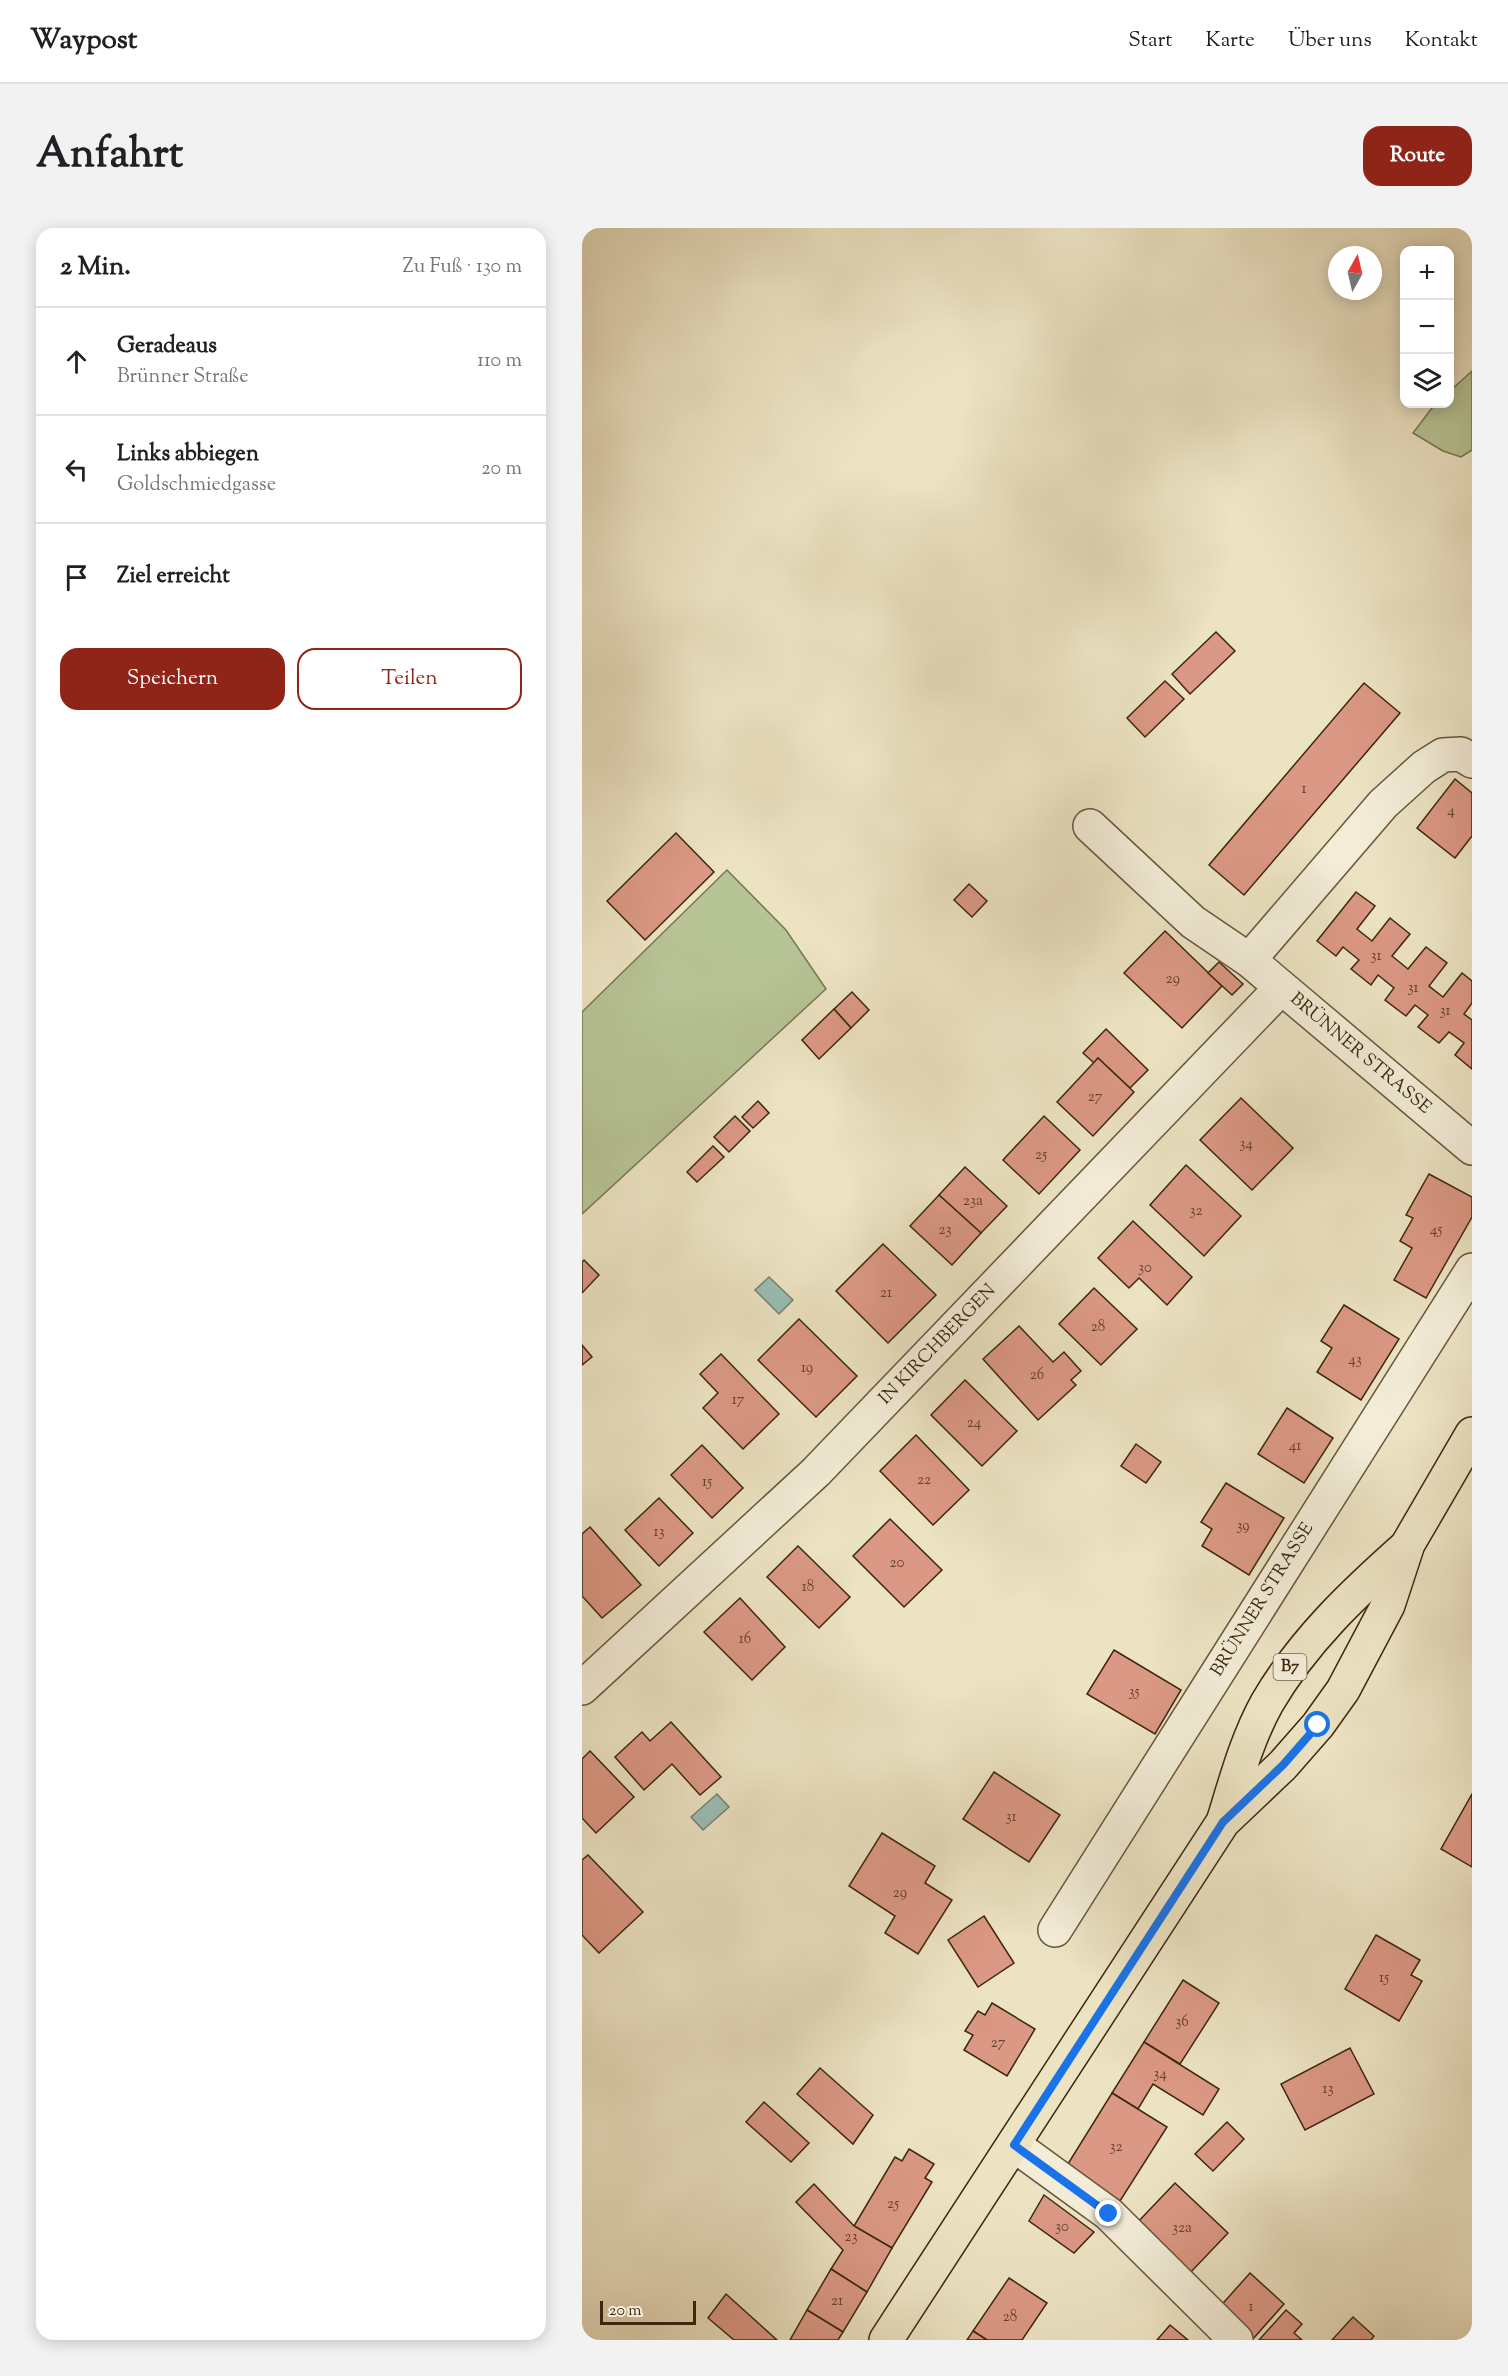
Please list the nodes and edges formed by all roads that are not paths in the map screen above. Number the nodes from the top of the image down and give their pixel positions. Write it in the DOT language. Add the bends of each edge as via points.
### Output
graph roads {
  1 [pos="1472,761"];
  2 [pos="1090,826"];
  3 [pos="1249,960"];
  4 [pos="1281,988"];
  5 [pos="1472,1148"];
  6 [pos="1472,1270"];
  7 [pos="1472,1434"];
  8 [pos="1408,1544"];
  9 [pos="582,1688"];
  10 [pos="1223,1822"];
  11 [pos="1056,1930"];
  12 [pos="1014,2145"];
  13 [pos="886,2340"];
  14 [pos="1236,2340"];
  1 -- 3 [label="street" via="1461,754 1443,755 1424,766 1383,804"];
  2 -- 3 [label="street, BRÜNNER STRASSE" via="1193,922"];
  3 -- 4 [label="street, BRÜNNER STRASSE"];
  4 -- 5 [label="street, BRÜNNER STRASSE"];
  4 -- 9 [label="street, IN KIRCHBERGEN" via="816,1472"];
  6 -- 11 [label="street, BRÜNNER STRASSE"];
  7 -- 8 [label="main road, B7"];
  8 -- 10 [label="main road, B7" via="1388,1605 1343,1690 1283,1765"];
  8 -- 10 [label="main road, B7" via="1361,1587 1293,1662 1266,1704 1247,1747"];
  10 -- 12 [label="main road, B7"];
  12 -- 13 [label="main road, B7"];
  12 -- 14 [label="street" via="1109,2214"];
}
